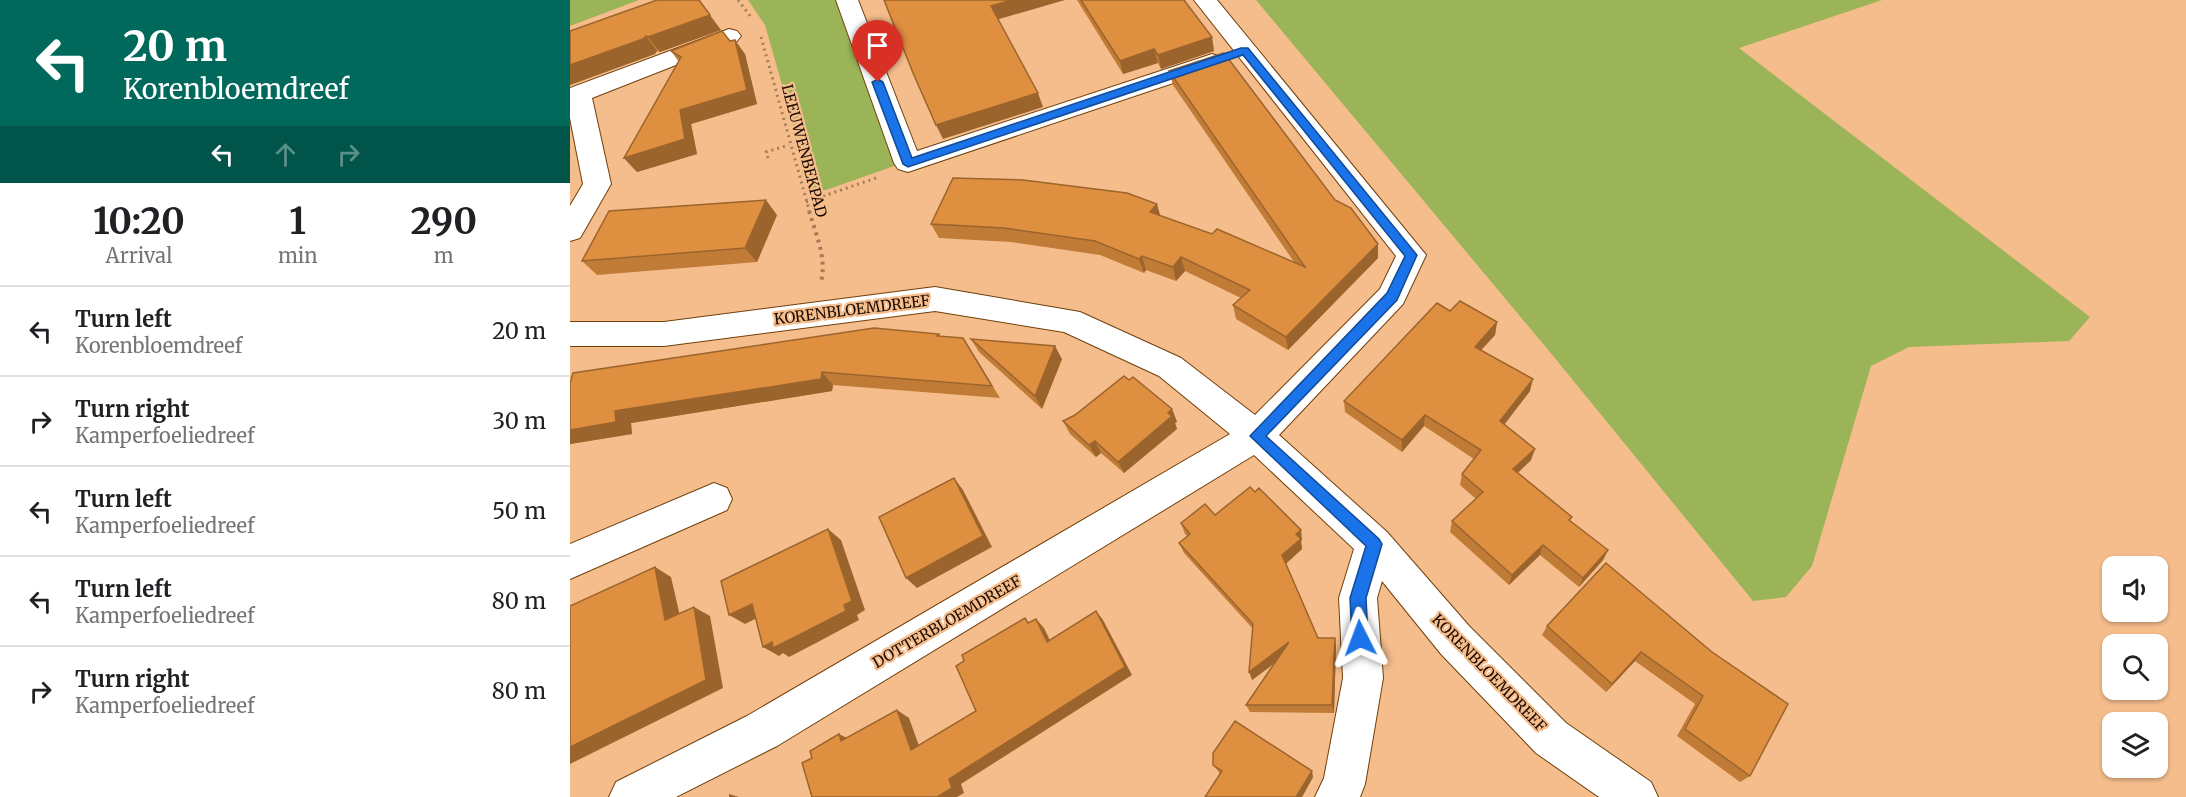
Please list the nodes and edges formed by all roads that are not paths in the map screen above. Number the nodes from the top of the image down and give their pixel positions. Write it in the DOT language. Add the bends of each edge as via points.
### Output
graph roads {
  1 [pos="847,0"];
  2 [pos="1205,0"];
  3 [pos="729,36"];
  4 [pos="1245,51"];
  5 [pos="576,108"];
  6 [pos="570,231"];
  7 [pos="570,334"];
  8 [pos="1257,436"];
  9 [pos="714,499"];
  10 [pos="1374,544"];
  11 [pos="570,562"];
  12 [pos="631,797"];
  13 [pos="1337,797"];
  14 [pos="1636,797"];
  1 -- 4 [label="street" via="908,164"];
  2 -- 4 [label="street"];
  3 -- 5 [label="street" via="578,94"];
  4 -- 8 [label="street, DOTTERBLOEMDREEF" via="1411,255 1392,296"];
  5 -- 6 [label="street" via="597,184"];
  7 -- 8 [label="street, KORENBLOEMDREEF" via="664,334 935,299 1069,321 1170,367"];
  8 -- 10 [label="street, KORENBLOEMDREEF"];
  8 -- 12 [label="street, DOTTERBLOEMDREEF" via="762,731"];
  9 -- 11 [label="street"];
  10 -- 13 [label="street" via="1358,598 1363,678 1344,784"];
  10 -- 14 [label="street, KORENBLOEMDREEF" via="1455,640 1551,738"];
}
